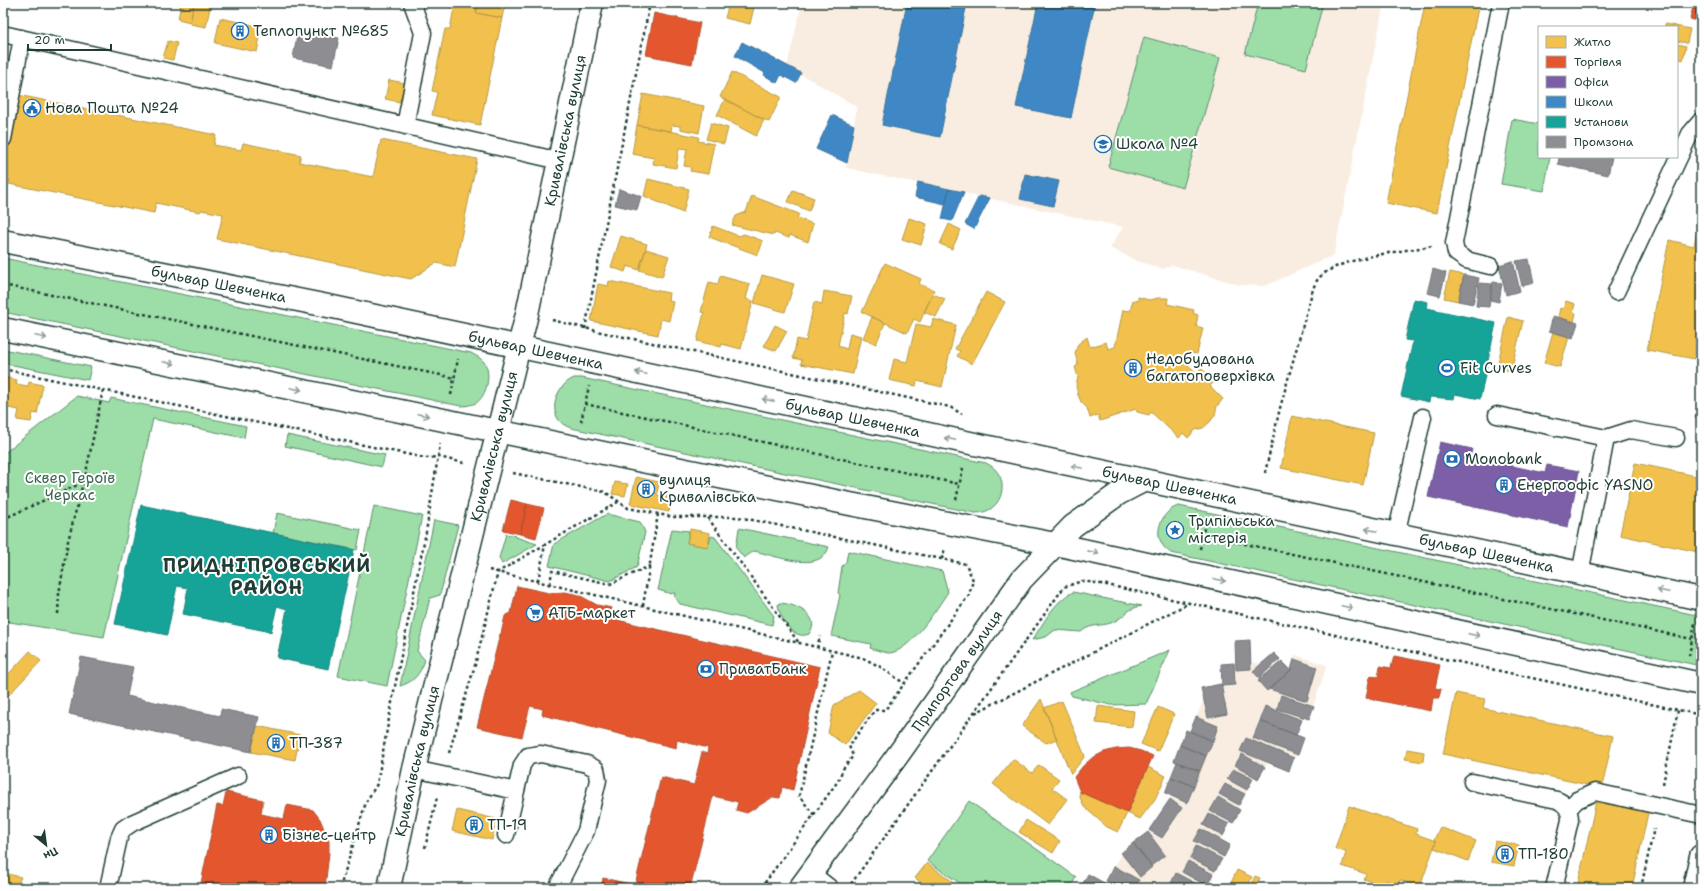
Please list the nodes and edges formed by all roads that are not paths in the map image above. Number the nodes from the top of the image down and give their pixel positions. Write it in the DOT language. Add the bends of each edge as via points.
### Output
graph roads {
  1 [pos="412,3"];
  2 [pos="592,3"];
  3 [pos="1502,3"];
  4 [pos="3,34"];
  5 [pos="22,38"];
  6 [pos="1701,121"];
  7 [pos="405,126"];
  8 [pos="3,139"];
  9 [pos="560,161"];
  10 [pos="3,241"];
  11 [pos="1490,266"];
  12 [pos="1616,292"];
  13 [pos="3,329"];
  14 [pos="519,347"];
  15 [pos="1497,415"];
  16 [pos="1423,417"];
  17 [pos="498,430"];
  18 [pos="1606,438"];
  19 [pos="1676,438"];
  20 [pos="1143,481"];
  21 [pos="1396,535"];
  22 [pos="1054,544"];
  23 [pos="1580,574"];
  24 [pos="1699,608"];
  25 [pos="1701,684"];
  26 [pos="414,769"];
  27 [pos="238,776"];
  28 [pos="1472,782"];
  29 [pos="516,791"];
  30 [pos="1568,809"];
  31 [pos="1701,815"];
  32 [pos="506,835"];
  33 [pos="1701,856"];
  34 [pos="805,880"];
  35 [pos="108,888"];
  36 [pos="389,888"];
  37 [pos="557,888"];
  38 [pos="830,888"];
  39 [pos="1554,888"];
  40 [pos="1694,888"];
  1 -- 7 [label="lane" via="423,33"];
  2 -- 9 [label="main road, Кривалівська вулиця"];
  3 -- 11 [label="lane" via="1454,243 1456,253 1466,260"];
  4 -- 5 [label="lane"];
  5 -- 7 [label="lane"];
  5 -- 8 [label="lane"];
  6 -- 12 [label="lane" via="1690,134"];
  7 -- 9 [label="lane"];
  9 -- 14 [label="main road, Кривалівська вулиця"];
  10 -- 14 [label="main road, бульвар Шевченка"];
  13 -- 17 [label="main road, one-way"];
  14 -- 17 [label="main road, Кривалівська вулиця"];
  20 -- 14 [label="main road, бульвар Шевченка, one-way"];
  15 -- 18 [label="lane"];
  16 -- 21 [label="lane"];
  17 -- 22 [label="main road" via="858,506"];
  17 -- 26 [label="main road, Кривалівська вулиця"];
  18 -- 19 [label="lane" via="1631,430"];
  18 -- 23 [label="lane"];
  21 -- 20 [label="main road, бульвар Шевченка, one-way"];
  20 -- 22 [label="main road, Припортова вулиця" via="1094,510"];
  21 -- 23 [label="main road, бульвар Шевченка"];
  22 -- 25 [label="main road, one-way"];
  22 -- 34 [label="main road, Припортова вулиця" via="1022,579"];
  24 -- 23 [label="main road, бульвар Шевченка, one-way"];
  26 -- 29 [label="lane"];
  26 -- 36 [label="main road, Кривалівська вулиця"];
  27 -- 35 [label="lane" via="123,829"];
  28 -- 30 [label="lane" via="1557,800 1563,802"];
  29 -- 32 [label="lane"];
  29 -- 37 [label="lane" via="522,765 528,756 541,754 587,764 596,769 598,780 586,832"];
  30 -- 31 [label="lane" via="1577,800 1595,792"];
  30 -- 39 [label="lane" via="1570,820"];
  33 -- 40 [label="main road"];
  34 -- 38 [label="lane"];
}
